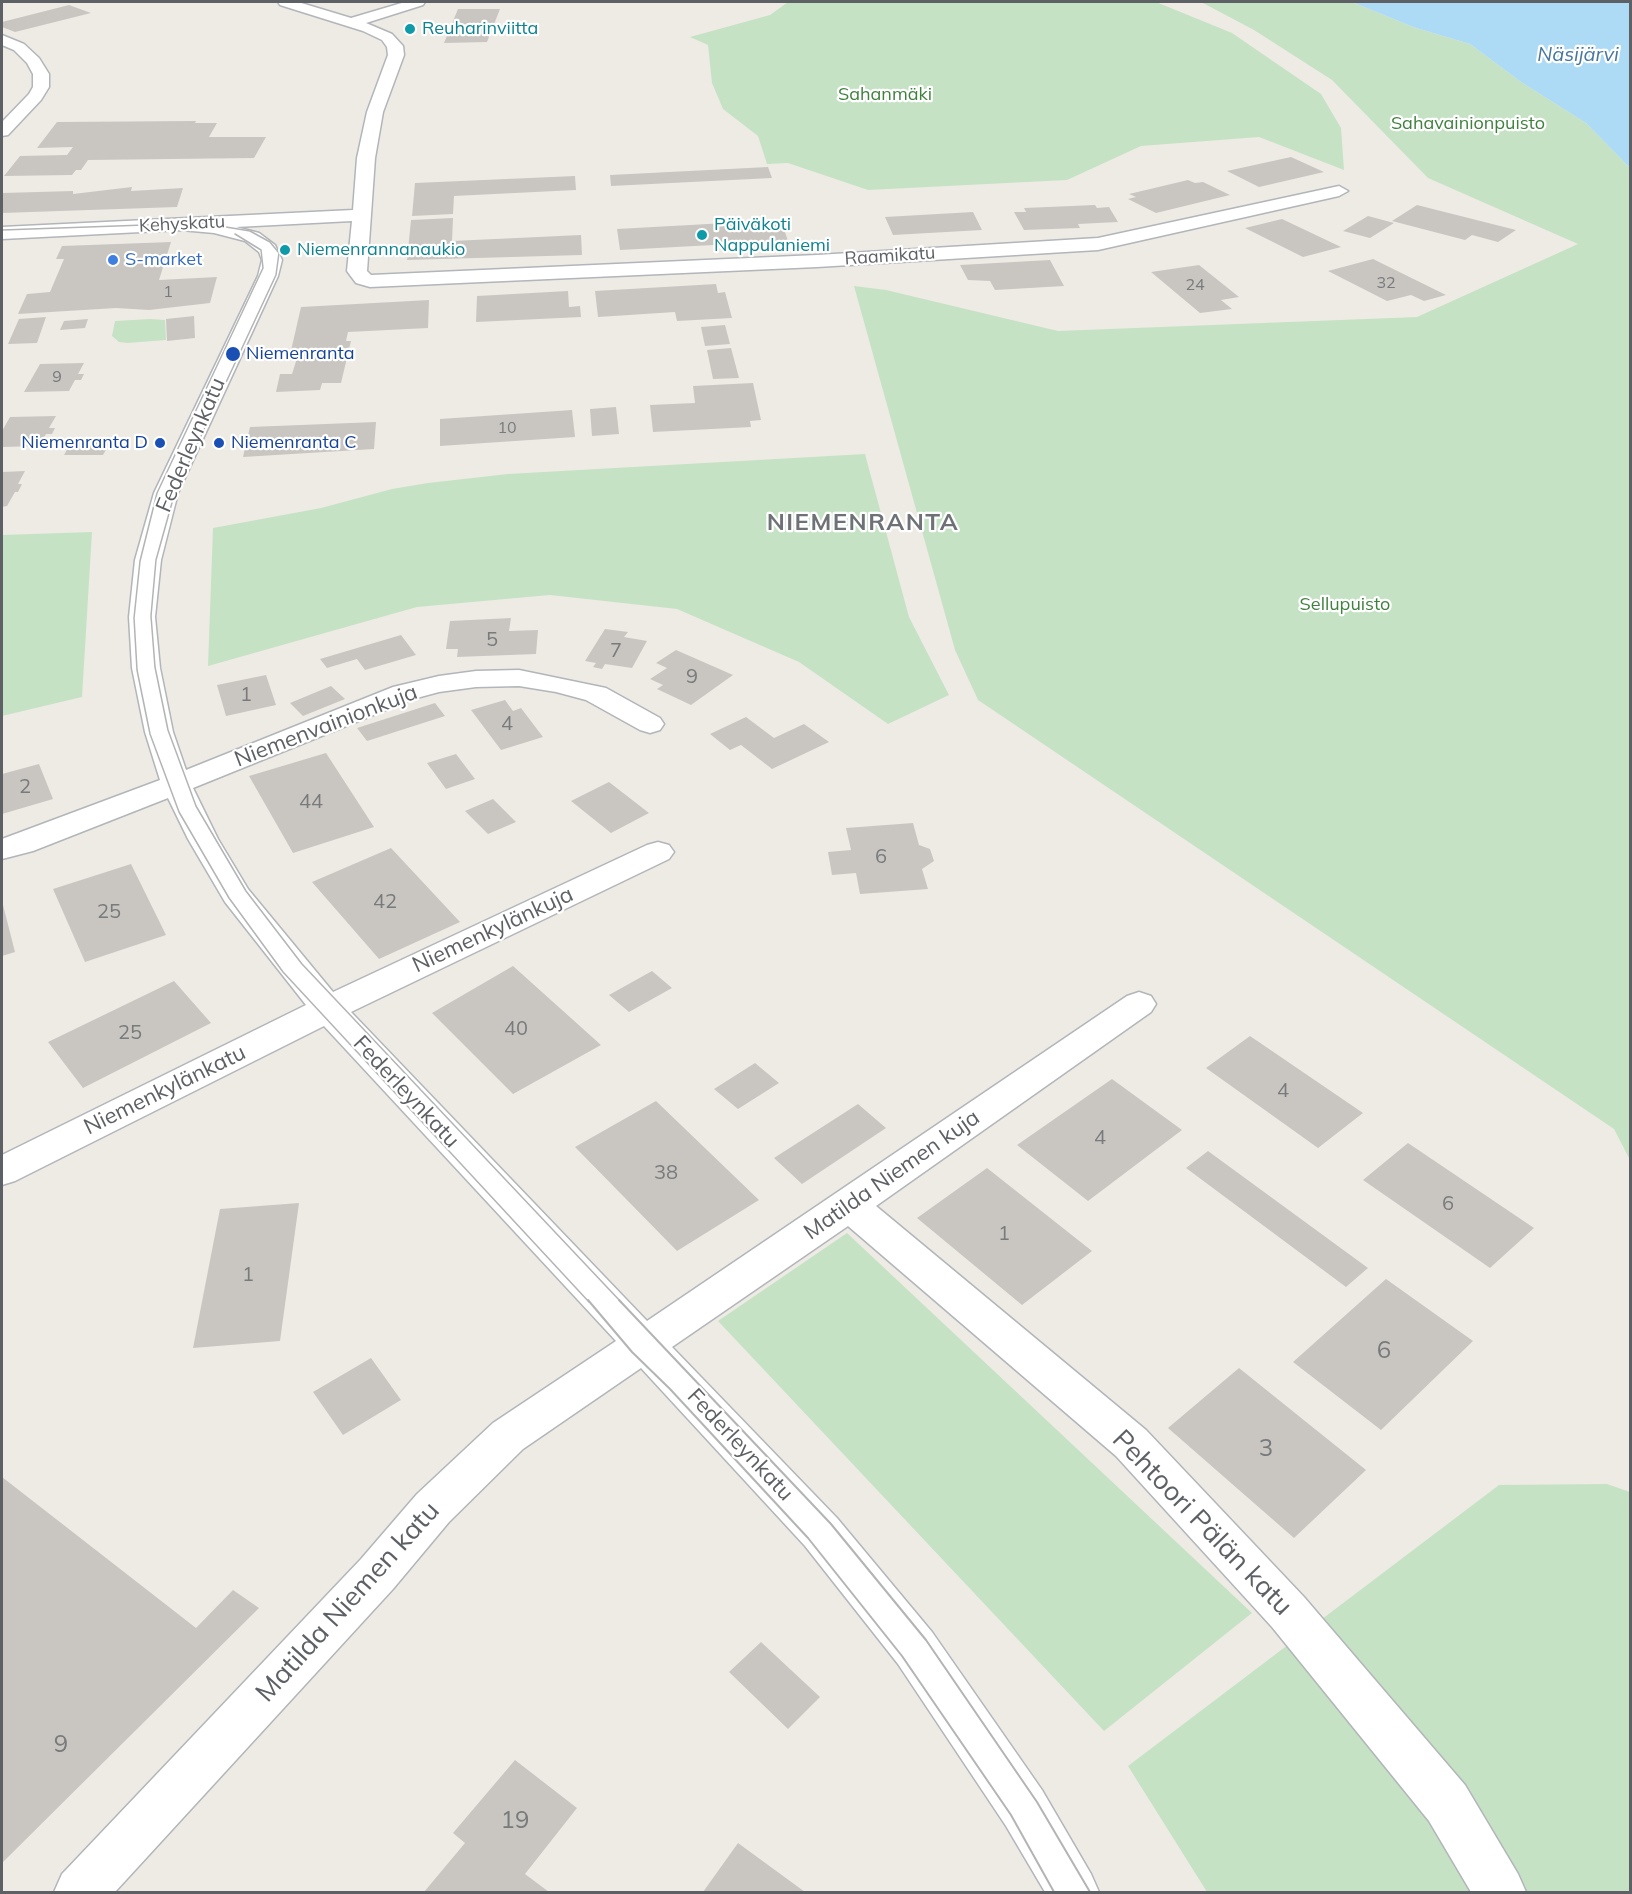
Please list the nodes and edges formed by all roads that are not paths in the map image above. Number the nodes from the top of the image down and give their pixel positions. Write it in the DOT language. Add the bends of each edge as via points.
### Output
graph roads {
  1 [pos="285,2"];
  2 [pos="418,2"];
  3 [pos="349,23"];
  4 [pos="2,40"];
  5 [pos="2,131"];
  6 [pos="1339,191"];
  7 [pos="362,215"];
  8 [pos="180,224"];
  9 [pos="2,233"];
  10 [pos="650,724"];
  11 [pos="176,784"];
  12 [pos="2,849"];
  13 [pos="658,852"];
  14 [pos="1139,1005"];
  15 [pos="328,1009"];
  16 [pos="2,1171"];
  17 [pos="849,1204"];
  18 [pos="644,1344"];
  19 [pos="80,1893"];
  20 [pos="1073,1893"];
  21 [pos="1500,1893"];
  1 -- 3 [label="street"];
  2 -- 3 [label="street"];
  3 -- 7 [label="street" via="387,37 395,46 396,56 370,135"];
  4 -- 5 [label="street" via="19,47 41,74 41,87 35,97"];
  6 -- 7 [label="street, Raamikatu" via="1098,244 379,282 363,279 357,271"];
  7 -- 8 [label="street, Kehyskatu"];
  8 -- 9 [label="street, Kehyskatu"];
  8 -- 11 [label="street, Federleynkatu" via="215,227 252,237 268,249 272,261 178,464 148,560 142,617 146,668 159,732"];
  10 -- 11 [label="street, Niemenvainionkuja" via="596,694 519,678 476,678 403,693"];
  11 -- 12 [label="street, Niemenvainionkuja"];
  11 -- 15 [label="street, Federleynkatu" via="236,895"];
  13 -- 15 [label="street, Niemenkylänkuja"];
  14 -- 17 [label="street, Matilda Niemen kuja"];
  15 -- 16 [label="street, Niemenkylänkatu"];
  15 -- 18 [label="street, Federleynkatu"];
  17 -- 18 [label="street, Matilda Niemen kuja"];
  17 -- 21 [label="street, Pehtoori Pälän katu" via="1131,1443 1288,1612 1447,1803"];
  18 -- 19 [label="street, Matilda Niemen katu" via="508,1436 433,1508 377,1574"];
  18 -- 20 [label="street, Federleynkatu" via="821,1532 915,1648 1024,1808"];
}
